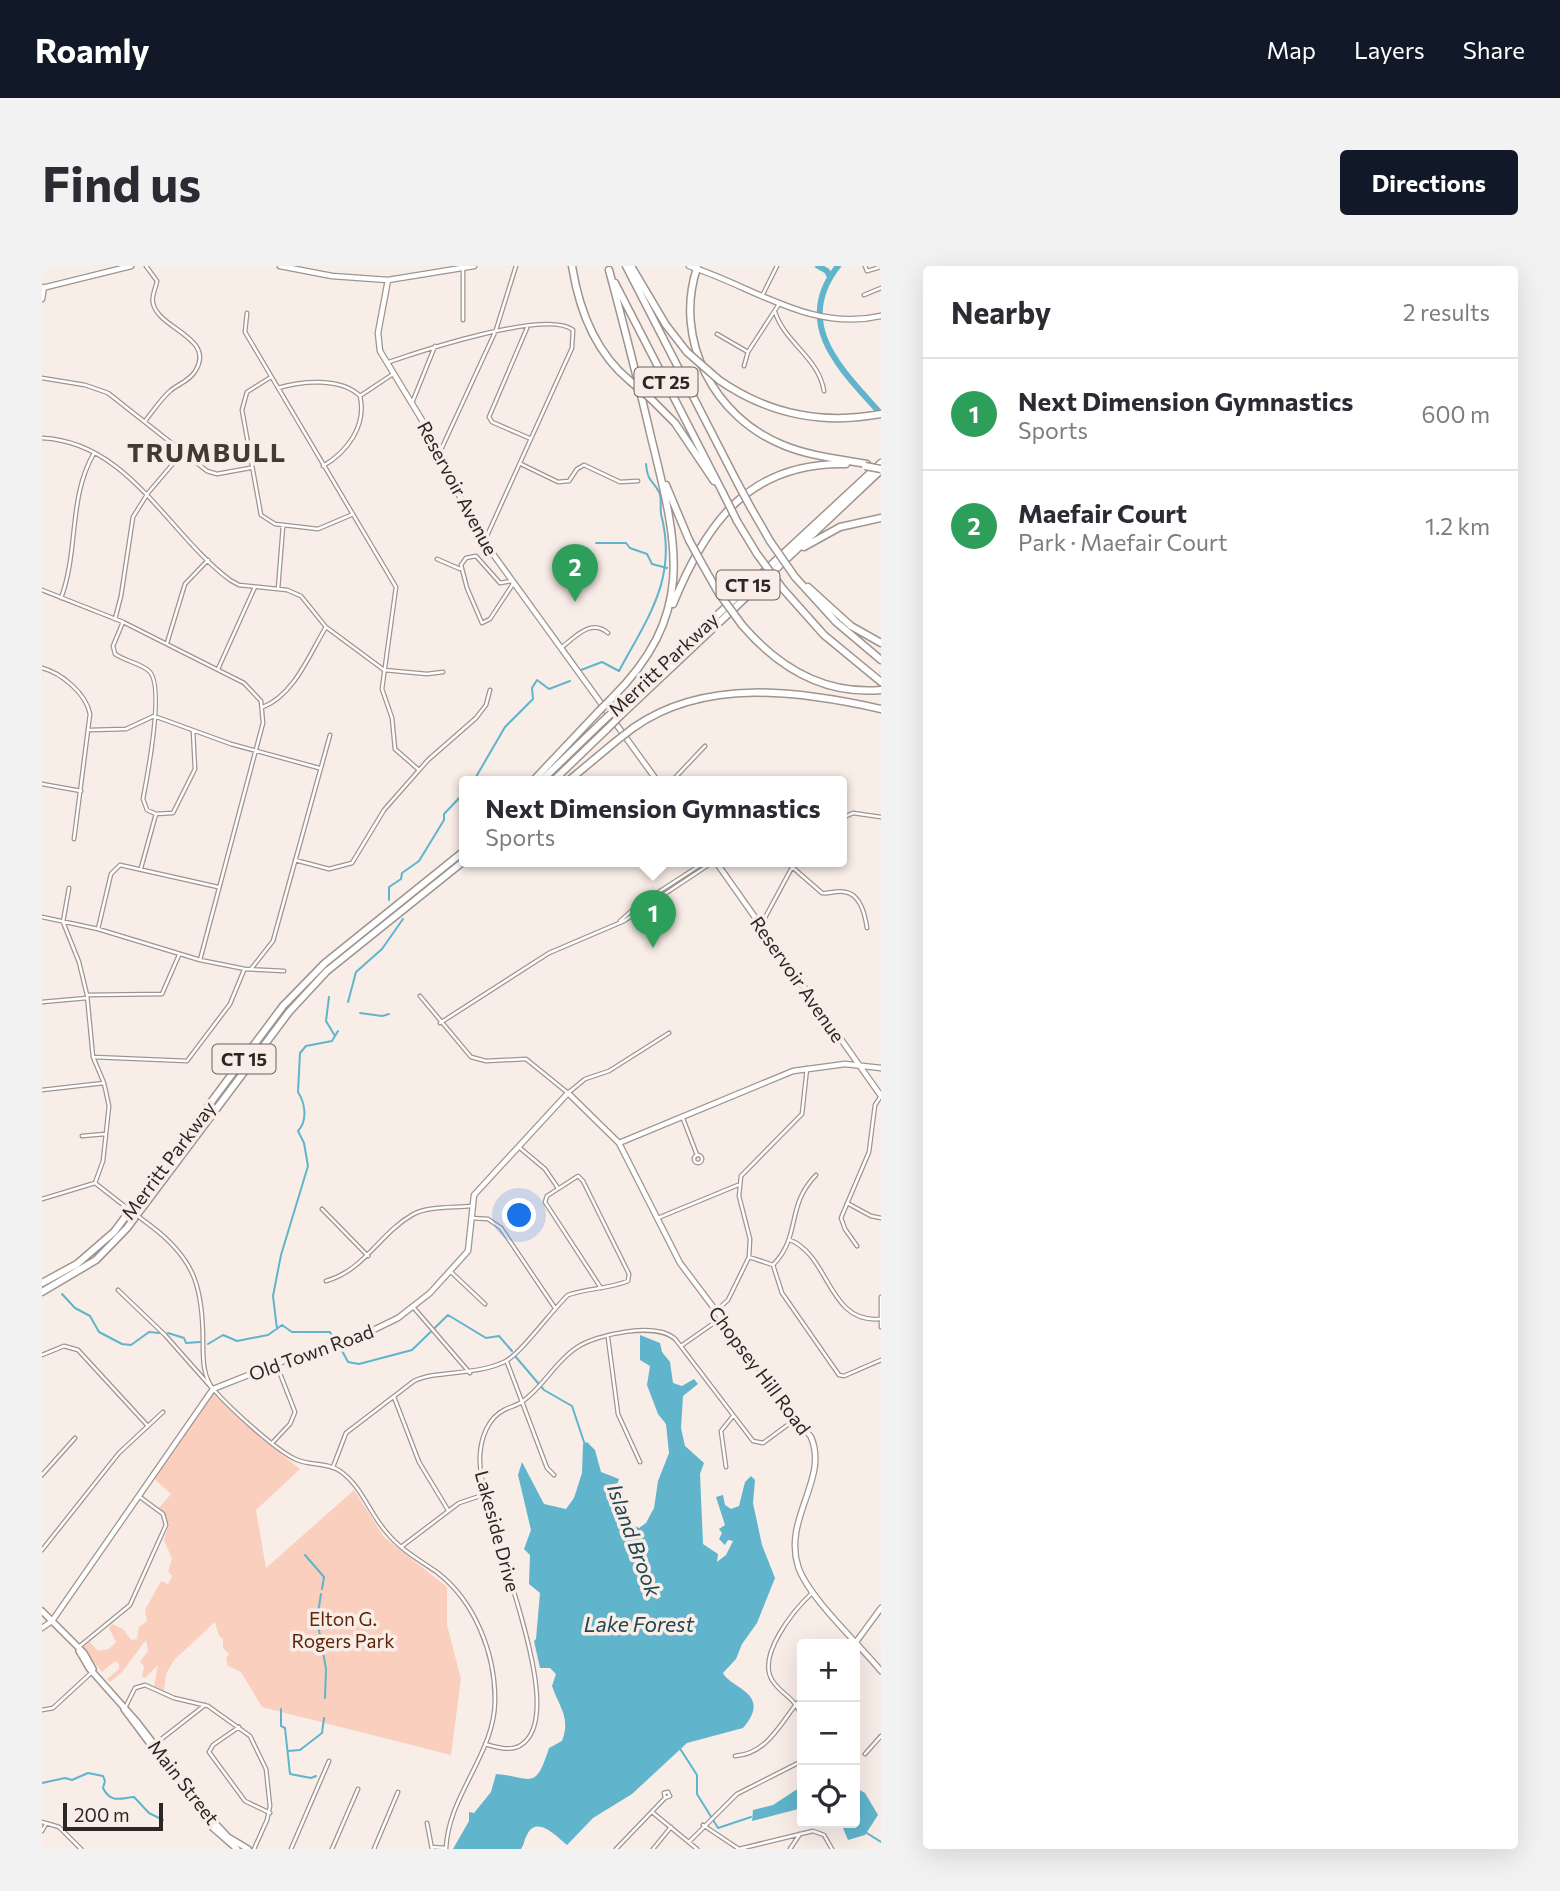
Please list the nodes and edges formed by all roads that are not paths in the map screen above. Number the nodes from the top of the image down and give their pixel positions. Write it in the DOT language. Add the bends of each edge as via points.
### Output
graph roads {
  1 [pos="131,266"];
  2 [pos="146,266"];
  3 [pos="280,266"];
  4 [pos="474,266"];
  5 [pos="516,266"];
  6 [pos="571,266"];
  7 [pos="777,266"];
  8 [pos="865,266"];
  9 [pos="629,267"];
  10 [pos="693,267"];
  11 [pos="881,267"];
  12 [pos="463,268"];
  13 [pos="608,268"];
  14 [pos="388,280"];
  15 [pos="43,287"];
  16 [pos="881,288"];
  17 [pos="864,295"];
  18 [pos="762,296"];
  19 [pos="42,299"];
  20 [pos="779,304"];
  21 [pos="775,312"];
  22 [pos="247,313"];
  23 [pos="881,316"];
  24 [pos="463,320"];
  25 [pos="527,328"];
  26 [pos="496,330"];
  27 [pos="717,334"];
  28 [pos="435,346"];
  29 [pos="748,352"];
  30 [pos="386,363"];
  31 [pos="744,366"];
  32 [pos="393,374"];
  33 [pos="271,377"];
  34 [pos="42,378"];
  35 [pos="278,388"];
  36 [pos="824,391"];
  37 [pos="360,396"];
  38 [pos="412,403"];
  39 [pos="881,414"];
  40 [pos="145,421"];
  41 [pos="651,437"];
  42 [pos="42,438"];
  43 [pos="531,438"];
  44 [pos="94,453"];
  45 [pos="183,453"];
  46 [pos="439,454"];
  47 [pos="520,463"];
  48 [pos="881,463"];
  49 [pos="866,465"];
  50 [pos="323,466"];
  51 [pos="251,468"];
  52 [pos="881,469"];
  53 [pos="638,481"];
  54 [pos="148,493"];
  55 [pos="723,493"];
  56 [pos="351,515"];
  57 [pos="881,518"];
  58 [pos="284,526"];
  59 [pos="483,542"];
  60 [pos="791,556"];
  61 [pos="437,558"];
  62 [pos="209,559"];
  63 [pos="460,569"];
  64 [pos="795,576"];
  65 [pos="512,582"];
  66 [pos="256,587"];
  67 [pos="42,590"];
  68 [pos="278,590"];
  69 [pos="61,597"];
  70 [pos="115,618"];
  71 [pos="122,622"];
  72 [pos="326,627"];
  73 [pos="608,633"];
  74 [pos="659,638"];
  75 [pos="167,643"];
  76 [pos="881,643"];
  77 [pos="561,648"];
  78 [pos="881,660"];
  79 [pos="42,668"];
  80 [pos="218,669"];
  81 [pos="384,670"];
  82 [pos="443,672"];
  83 [pos="881,682"];
  84 [pos="490,690"];
  85 [pos="881,690"];
  86 [pos="263,707"];
  87 [pos="881,709"];
  88 [pos="154,716"];
  89 [pos="90,730"];
  90 [pos="193,731"];
  91 [pos="330,735"];
  92 [pos="705,746"];
  93 [pos="256,751"];
  94 [pos="319,768"];
  95 [pos="419,770"];
  96 [pos="538,776"];
  97 [pos="546,776"];
  98 [pos="558,776"];
  99 [pos="574,776"];
  100 [pos="654,776"];
  101 [pos="677,776"];
  102 [pos="42,784"];
  103 [pos="81,791"];
  104 [pos="156,814"];
  105 [pos="847,816"];
  106 [pos="881,817"];
  107 [pos="74,839"];
  108 [pos="459,854"];
  109 [pos="295,860"];
  110 [pos="459,866"];
  111 [pos="697,867"];
  112 [pos="707,867"];
  113 [pos="718,867"];
  114 [pos="791,867"];
  115 [pos="793,867"];
  116 [pos="141,868"];
  117 [pos="218,887"];
  118 [pos="69,888"];
  119 [pos="659,892"];
  120 [pos="651,897"];
  121 [pos="662,897"];
  122 [pos="654,902"];
  123 [pos="629,915"];
  124 [pos="42,917"];
  125 [pos="63,922"];
  126 [pos="761,925"];
  127 [pos="867,928"];
  128 [pos="98,929"];
  129 [pos="179,955"];
  130 [pos="200,960"];
  131 [pos="245,969"];
  132 [pos="251,969"];
  133 [pos="284,971"];
  134 [pos="87,996"];
  135 [pos="420,996"];
  136 [pos="42,1002"];
  137 [pos="440,1023"];
  138 [pos="670,1033"];
  139 [pos="93,1057"];
  140 [pos="858,1064"];
  141 [pos="807,1068"];
  142 [pos="881,1068"];
  143 [pos="104,1083"];
  144 [pos="42,1090"];
  145 [pos="568,1093"];
  146 [pos="881,1096"];
  147 [pos="682,1116"];
  148 [pos="105,1134"];
  149 [pos="82,1136"];
  150 [pos="619,1143"];
  151 [pos="520,1148"];
  152 [pos="697,1155"];
  153 [pos="816,1175"];
  154 [pos="96,1183"];
  155 [pos="738,1185"];
  156 [pos="558,1188"];
  157 [pos="42,1199"];
  158 [pos="847,1203"];
  159 [pos="471,1206"];
  160 [pos="322,1209"];
  161 [pos="881,1217"];
  162 [pos="471,1218"];
  163 [pos="658,1218"];
  164 [pos="790,1240"];
  165 [pos="857,1246"];
  166 [pos="368,1256"];
  167 [pos="750,1257"];
  168 [pos="773,1265"];
  169 [pos="451,1272"];
  170 [pos="326,1281"];
  171 [pos="42,1283"];
  172 [pos="601,1288"];
  173 [pos="118,1290"];
  174 [pos="42,1292"];
  175 [pos="881,1297"];
  176 [pos="485,1304"];
  177 [pos="414,1308"];
  178 [pos="555,1308"];
  179 [pos="716,1311"];
  180 [pos="721,1318"];
  181 [pos="879,1319"];
  182 [pos="881,1327"];
  183 [pos="608,1337"];
  184 [pos="680,1346"];
  185 [pos="42,1355"];
  186 [pos="881,1360"];
  187 [pos="507,1361"];
  188 [pos="276,1364"];
  189 [pos="205,1370"];
  190 [pos="470,1373"];
  191 [pos="198,1374"];
  192 [pos="213,1388"];
  193 [pos="394,1396"];
  194 [pos="522,1402"];
  195 [pos="163,1412"];
  196 [pos="733,1415"];
  197 [pos="797,1418"];
  198 [pos="147,1425"];
  199 [pos="75,1438"];
  200 [pos="273,1442"];
  201 [pos="640,1462"];
  202 [pos="333,1467"];
  203 [pos="726,1467"];
  204 [pos="42,1475"];
  205 [pos="554,1475"];
  206 [pos="486,1494"];
  207 [pos="139,1496"];
  208 [pos="448,1510"];
  209 [pos="401,1547"];
  210 [pos="42,1550"];
  211 [pos="813,1592"];
  212 [pos="881,1608"];
  213 [pos="42,1611"];
  214 [pos="52,1621"];
  215 [pos="42,1628"];
  216 [pos="853,1639"];
  217 [pos="858,1639"];
  218 [pos="860,1647"];
  219 [pos="78,1649"];
  220 [pos="94,1669"];
  221 [pos="881,1671"];
  222 [pos="797,1703"];
  223 [pos="205,1704"];
  224 [pos="124,1709"];
  225 [pos="42,1710"];
  226 [pos="239,1727"];
  227 [pos="881,1736"];
  228 [pos="485,1744"];
  229 [pos="152,1745"];
  230 [pos="865,1754"];
  231 [pos="735,1756"];
  232 [pos="329,1761"];
  233 [pos="797,1763"];
  234 [pos="358,1789"];
  235 [pos="398,1792"];
  236 [pos="665,1798"];
  237 [pos="652,1812"];
  238 [pos="270,1813"];
  239 [pos="427,1822"];
  240 [pos="44,1823"];
  241 [pos="703,1825"];
  242 [pos="671,1827"];
  243 [pos="218,1830"];
  244 [pos="42,1831"];
  245 [pos="800,1834"];
  246 [pos="688,1842"];
  247 [pos="832,1847"];
  248 [pos="432,1848"];
  249 [pos="446,1848"];
  250 [pos="81,1849"];
  251 [pos="237,1849"];
  252 [pos="248,1849"];
  253 [pos="254,1849"];
  254 [pos="291,1849"];
  255 [pos="332,1849"];
  256 [pos="373,1849"];
  257 [pos="616,1849"];
  258 [pos="653,1849"];
  259 [pos="697,1849"];
  260 [pos="790,1849"];
  1 -- 15 [label="main road"];
  2 -- 40 [label="street" via="157,281 152,298 155,309 193,341 200,362 195,373 171,390"];
  3 -- 14 [label="main road"];
  4 -- 12 [label="main road"];
  5 -- 26 [label="street"];
  6 -- 55 [label="highway, bridge" via="598,346 608,361 675,423"];
  7 -- 18 [label="street"];
  8 -- 11 [label="street" via="867,271"];
  9 -- 39 [label="highway, bridge" via="687,352 719,380 788,413 830,419"];
  9 -- 64 [label="highway, CT 25, bridge" via="737,482"];
  10 -- 18 [label="main road"];
  10 -- 49 [label="highway" via="690,307 694,345 704,371 726,404 754,430 785,446"];
  12 -- 14 [label="main road"];
  12 -- 24 [label="street"];
  13 -- 41 [label="highway"];
  13 -- 55 [label="highway, CT 25"];
  14 -- 30 [label="main road, Reservoir Avenue" via="377,338"];
  15 -- 19 [label="main road"];
  16 -- 17 [label="street"];
  18 -- 20 [label="main road"];
  20 -- 21 [label="street"];
  20 -- 23 [label="main road" via="831,319"];
  21 -- 29 [label="street"];
  21 -- 36 [label="street" via="819,373"];
  22 -- 33 [label="street" via="244,330"];
  25 -- 26 [label="street"];
  25 -- 43 [label="street" via="489,418"];
  25 -- 43 [label="street" via="572,329 574,344"];
  26 -- 28 [label="street"];
  26 -- 46 [label="street"];
  27 -- 29 [label="street"];
  28 -- 30 [label="street"];
  28 -- 38 [label="street"];
  29 -- 31 [label="street"];
  30 -- 32 [label="main road, Reservoir Avenue"];
  32 -- 37 [label="street"];
  32 -- 38 [label="main road, Reservoir Avenue"];
  33 -- 35 [label="street"];
  33 -- 51 [label="street" via="250,390 242,403"];
  34 -- 40 [label="street" via="108,393"];
  35 -- 37 [label="street" via="296,383 331,384"];
  35 -- 50 [label="street"];
  37 -- 50 [label="street" via="360,418 349,446"];
  38 -- 46 [label="main road, Reservoir Avenue"];
  40 -- 45 [label="street"];
  41 -- 74 [label="highway" via="674,544 671,598"];
  41 -- 85 [label="highway, bridge" via="689,540 742,625 802,676 833,687"];
  42 -- 44 [label="street" via="68,440"];
  43 -- 47 [label="street"];
  44 -- 54 [label="street"];
  44 -- 69 [label="street" via="79,484 69,571"];
  45 -- 51 [label="street" via="212,473"];
  45 -- 54 [label="street"];
  46 -- 59 [label="main road, Reservoir Avenue"];
  47 -- 53 [label="street" via="563,483 583,466 620,482"];
  47 -- 59 [label="street"];
  48 -- 97 [label="highway, Merritt Parkway / CT 15, bridge"];
  49 -- 52 [label="highway, bridge"];
  49 -- 74 [label="highway" via="829,464 791,471 738,500 711,527 692,557"];
  50 -- 56 [label="street"];
  51 -- 58 [label="street" via="260,512 269,522"];
  52 -- 60 [label="highway, Merritt Parkway / CT 15"];
  54 -- 62 [label="street"];
  54 -- 70 [label="street" via="133,517"];
  55 -- 83 [label="highway, CT 25, bridge" via="783,589 824,635"];
  56 -- 58 [label="street" via="323,528"];
  56 -- 81 [label="street" via="396,587"];
  57 -- 60 [label="highway" via="840,527"];
  58 -- 68 [label="street"];
  59 -- 65 [label="main road, Reservoir Avenue"];
  60 -- 98 [label="highway, Merritt Parkway / CT 15, bridge"];
  61 -- 63 [label="street"];
  62 -- 66 [label="street" via="230,580"];
  62 -- 75 [label="street" via="185,584"];
  63 -- 65 [label="street" via="464,560 476,556 500,583"];
  63 -- 65 [label="street" via="482,623 490,619"];
  64 -- 76 [label="highway" via="852,626"];
  64 -- 78 [label="highway, CT 25" via="836,622"];
  65 -- 77 [label="main road, Reservoir Avenue"];
  66 -- 68 [label="street"];
  66 -- 80 [label="street"];
  67 -- 69 [label="street"];
  68 -- 72 [label="street" via="301,596"];
  69 -- 70 [label="street"];
  70 -- 71 [label="street"];
  71 -- 75 [label="street"];
  71 -- 88 [label="street" via="113,650 152,674"];
  72 -- 81 [label="street"];
  72 -- 86 [label="street" via="287,691"];
  73 -- 77 [label="street" via="603,628 588,628"];
  74 -- 96 [label="highway, bridge" via="643,666"];
  75 -- 80 [label="street"];
  77 -- 100 [label="main road, Reservoir Avenue"];
  79 -- 89 [label="street" via="64,678 88,706"];
  80 -- 86 [label="street" via="252,689"];
  81 -- 82 [label="street"];
  81 -- 95 [label="street" via="383,697 392,718 395,749"];
  84 -- 95 [label="street" via="476,718"];
  86 -- 93 [label="street"];
  87 -- 99 [label="highway, bridge" via="823,698 744,693 675,704 633,728"];
  88 -- 89 [label="street" via="126,729"];
  88 -- 90 [label="street"];
  88 -- 104 [label="street" via="143,799 147,810"];
  89 -- 103 [label="street"];
  90 -- 93 [label="street"];
  90 -- 104 [label="street" via="195,769 173,813"];
  91 -- 94 [label="street"];
  92 -- 101 [label="street"];
  93 -- 94 [label="street"];
  93 -- 117 [label="street"];
  94 -- 109 [label="street"];
  95 -- 109 [label="street" via="384,810 352,863 329,869"];
  102 -- 103 [label="street"];
  103 -- 107 [label="street"];
  104 -- 116 [label="street"];
  105 -- 106 [label="street"];
  108 -- 171 [label="highway, Merritt Parkway / CT 15" via="310,976 114,1231 83,1259"];
  109 -- 132 [label="street" via="273,941"];
  110 -- 174 [label="highway, Merritt Parkway / CT 15" via="312,987 127,1228 96,1260"];
  111 -- 119 [label="street"];
  112 -- 121 [label="street"];
  113 -- 126 [label="main road, Reservoir Avenue"];
  114 -- 126 [label="street"];
  115 -- 127 [label="street" via="822,893 853,895"];
  116 -- 117 [label="street"];
  116 -- 128 [label="street" via="114,867"];
  117 -- 130 [label="street"];
  118 -- 125 [label="street"];
  119 -- 120 [label="street"];
  119 -- 121 [label="street"];
  120 -- 122 [label="street"];
  120 -- 123 [label="street"];
  121 -- 122 [label="street"];
  122 -- 123 [label="street"];
  123 -- 137 [label="street" via="550,953"];
  124 -- 125 [label="street"];
  125 -- 128 [label="street"];
  125 -- 134 [label="street"];
  126 -- 140 [label="main road, Reservoir Avenue"];
  128 -- 129 [label="street"];
  129 -- 130 [label="street"];
  129 -- 134 [label="street" via="162,995"];
  130 -- 131 [label="street"];
  131 -- 132 [label="street"];
  131 -- 139 [label="street" via="230,1004 187,1061"];
  132 -- 133 [label="street"];
  134 -- 136 [label="street"];
  134 -- 139 [label="street"];
  135 -- 137 [label="street"];
  137 -- 145 [label="street" via="471,1057 526,1059"];
  138 -- 145 [label="street"];
  139 -- 143 [label="street"];
  140 -- 141 [label="main road"];
  140 -- 142 [label="main road"];
  140 -- 146 [label="main road, Reservoir Avenue"];
  141 -- 147 [label="main road"];
  141 -- 155 [label="street" via="803,1111 747,1168"];
  143 -- 144 [label="street"];
  143 -- 148 [label="street" via="108,1106"];
  145 -- 150 [label="main road"];
  145 -- 151 [label="main road"];
  146 -- 158 [label="street" via="875,1105 870,1148"];
  147 -- 150 [label="main road"];
  147 -- 152 [label="street"];
  148 -- 149 [label="street"];
  148 -- 154 [label="street"];
  150 -- 163 [label="main road, Chopsey Hill Road"];
  151 -- 156 [label="street" via="545,1169"];
  151 -- 159 [label="main road" via="477,1190"];
  153 -- 164 [label="street" via="800,1194"];
  154 -- 157 [label="street"];
  154 -- 189 [label="street, bridge" via="174,1243 190,1263 200,1292"];
  155 -- 163 [label="street"];
  155 -- 167 [label="street"];
  156 -- 172 [label="street" via="545,1202"];
  156 -- 172 [label="street" via="574,1177 582,1178 629,1274 626,1283"];
  158 -- 161 [label="street"];
  158 -- 165 [label="street" via="842,1224"];
  159 -- 162 [label="main road, Old Town Road"];
  159 -- 166 [label="street" via="413,1214"];
  160 -- 166 [label="street"];
  162 -- 169 [label="main road, Old Town Road" via="470,1247"];
  162 -- 178 [label="street" via="488,1219 501,1228"];
  163 -- 179 [label="main road, Chopsey Hill Road" via="680,1263"];
  164 -- 168 [label="street"];
  164 -- 181 [label="street" via="804,1248 850,1314 863,1320"];
  166 -- 170 [label="street" via="341,1277"];
  167 -- 168 [label="street"];
  167 -- 179 [label="street" via="728,1300"];
  168 -- 186 [label="street" via="782,1293 839,1375"];
  169 -- 176 [label="street"];
  169 -- 177 [label="main road, Old Town Road"];
  172 -- 178 [label="street" via="571,1294"];
  173 -- 191 [label="street"];
  175 -- 181 [label="street"];
  177 -- 188 [label="main road, Old Town Road" via="359,1336"];
  177 -- 190 [label="street"];
  178 -- 187 [label="street"];
  179 -- 180 [label="main road, Chopsey Hill Road"];
  180 -- 184 [label="street"];
  180 -- 197 [label="main road, Chopsey Hill Road"];
  181 -- 182 [label="street"];
  183 -- 184 [label="street, Lakeside Drive" via="653,1329 667,1333"];
  183 -- 194 [label="street, Lakeside Drive" via="573,1350"];
  183 -- 201 [label="street" via="618,1414"];
  184 -- 196 [label="street, Lakeside Drive"];
  185 -- 198 [label="street" via="64,1346 78,1350"];
  187 -- 190 [label="street"];
  187 -- 194 [label="street"];
  188 -- 192 [label="main road, Old Town Road"];
  188 -- 200 [label="street" via="295,1412"];
  189 -- 191 [label="street"];
  189 -- 192 [label="street"];
  190 -- 193 [label="street" via="423,1377"];
  191 -- 192 [label="street"];
  192 -- 200 [label="street"];
  192 -- 207 [label="main road"];
  193 -- 202 [label="street" via="346,1433"];
  193 -- 208 [label="street" via="419,1462"];
  194 -- 205 [label="street" via="547,1468"];
  194 -- 206 [label="street, Lakeside Drive" via="497,1415 486,1429 479,1458"];
  195 -- 198 [label="street"];
  196 -- 197 [label="street, Lakeside Drive" via="750,1439 760,1444"];
  196 -- 203 [label="street" via="721,1431"];
  197 -- 211 [label="main road, Chopsey Hill Road" via="816,1452 816,1466 794,1536 799,1571"];
  198 -- 210 [label="street"];
  199 -- 204 [label="street"];
  200 -- 202 [label="street" via="298,1460"];
  202 -- 209 [label="street" via="349,1479"];
  206 -- 208 [label="street"];
  206 -- 228 [label="street, Lakeside Drive" via="522,1621 539,1710 532,1732 521,1746"];
  207 -- 214 [label="main road"];
  207 -- 219 [label="street" via="163,1514 164,1529 130,1605"];
  208 -- 209 [label="street"];
  209 -- 228 [label="street" via="447,1582 480,1626 495,1696"];
  211 -- 216 [label="main road, Chopsey Hill Road"];
  211 -- 222 [label="street" via="791,1615 768,1662 773,1681"];
  212 -- 217 [label="main road"];
  213 -- 214 [label="main road, Main Street"];
  214 -- 215 [label="main road"];
  214 -- 219 [label="main road, Main Street"];
  218 -- 221 [label="main road, Chopsey Hill Road"];
  219 -- 220 [label="main road, Main Street"];
  220 -- 224 [label="main road, Main Street"];
  220 -- 225 [label="street" via="53,1708"];
  222 -- 231 [label="street" via="760,1749"];
  223 -- 224 [label="street" via="174,1698 142,1684"];
  223 -- 226 [label="street"];
  223 -- 229 [label="street"];
  224 -- 229 [label="main road, Main Street"];
  226 -- 238 [label="street" via="250,1736 263,1761"];
  226 -- 238 [label="street" via="209,1749 211,1756 242,1798"];
  227 -- 230 [label="street"];
  228 -- 249 [label="street" via="450,1818"];
  229 -- 243 [label="main road, Main Street"];
  232 -- 254 [label="street"];
  233 -- 241 [label="street" via="747,1786"];
  234 -- 255 [label="street"];
  235 -- 256 [label="street"];
  236 -- 237 [label="street"];
  237 -- 242 [label="street"];
  237 -- 257 [label="street"];
  238 -- 253 [label="street"];
  239 -- 248 [label="street"];
  240 -- 244 [label="street"];
  240 -- 250 [label="street" via="59,1827"];
  241 -- 245 [label="street" via="741,1849"];
  241 -- 246 [label="street"];
  242 -- 246 [label="street"];
  242 -- 258 [label="street"];
  243 -- 251 [label="main road, Main Street"];
  243 -- 252 [label="main road, Main Street"];
  245 -- 247 [label="street" via="821,1833"];
  245 -- 260 [label="street"];
  246 -- 259 [label="street"];
  248 -- 249 [label="street"];
}
